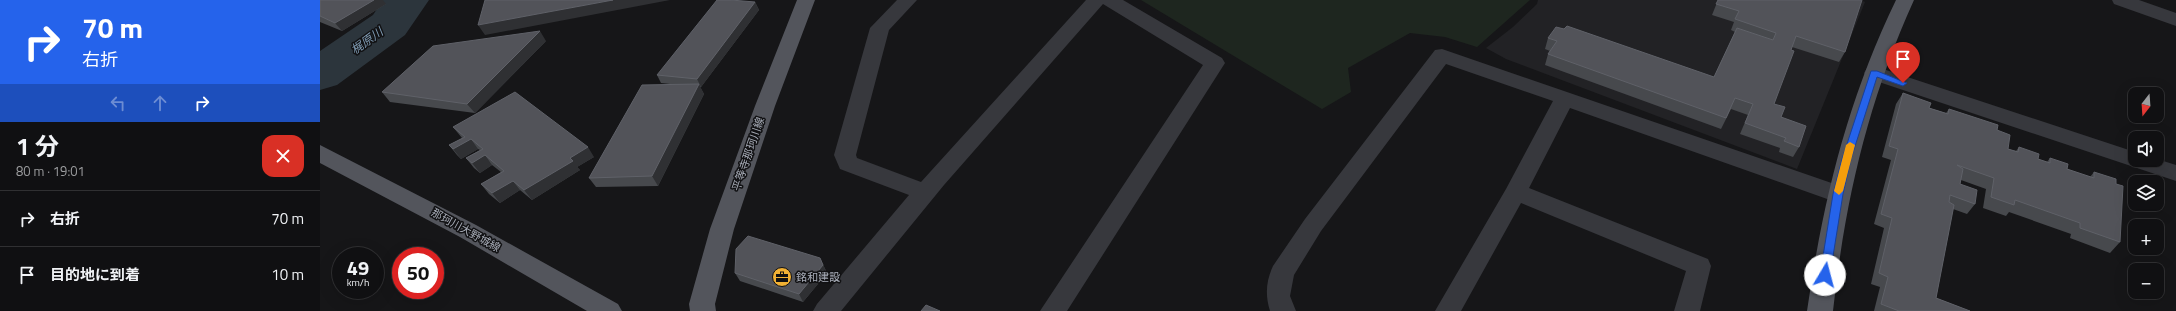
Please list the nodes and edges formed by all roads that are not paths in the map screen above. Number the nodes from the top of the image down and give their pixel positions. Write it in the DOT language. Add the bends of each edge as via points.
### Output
graph roads {
  1 [pos="806,0"];
  2 [pos="908,0"];
  3 [pos="1096,0"];
  4 [pos="1109,0"];
  5 [pos="1905,0"];
  6 [pos="2121,0"];
  7 [pos="2176,20"];
  8 [pos="1874,73"];
  9 [pos="1565,98"];
  10 [pos="320,153"];
  11 [pos="2128,158"];
  12 [pos="2157,167"];
  13 [pos="2176,173"];
  14 [pos="925,192"];
  15 [pos="1516,192"];
  16 [pos="1838,194"];
  17 [pos="609,311"];
  18 [pos="703,311"];
  19 [pos="826,311"];
  20 [pos="1052,311"];
  21 [pos="1283,311"];
  22 [pos="1450,311"];
  23 [pos="1687,311"];
  24 [pos="1820,311"];
  1 -- 18 [label="main road, 平等寺那珂川線" via="722,229 702,304"];
  2 -- 14 [label="street" via="880,28 845,155 848,163"];
  3 -- 14 [label="street"];
  4 -- 20 [label="street" via="1215,63"];
  5 -- 8 [label="main road"];
  6 -- 7 [label="street"];
  8 -- 11 [label="street"];
  8 -- 16 [label="main road"];
  9 -- 15 [label="street"];
  9 -- 16 [label="street"];
  9 -- 21 [label="street" via="1442,55 1313,225 1282,273 1278,296"];
  10 -- 17 [label="main road, 那珂川大野城線" via="468,231"];
  12 -- 13 [label="street"];
  14 -- 19 [label="street"];
  15 -- 22 [label="street"];
  15 -- 23 [label="street" via="1700,266"];
  16 -- 24 [label="main road"];
}
